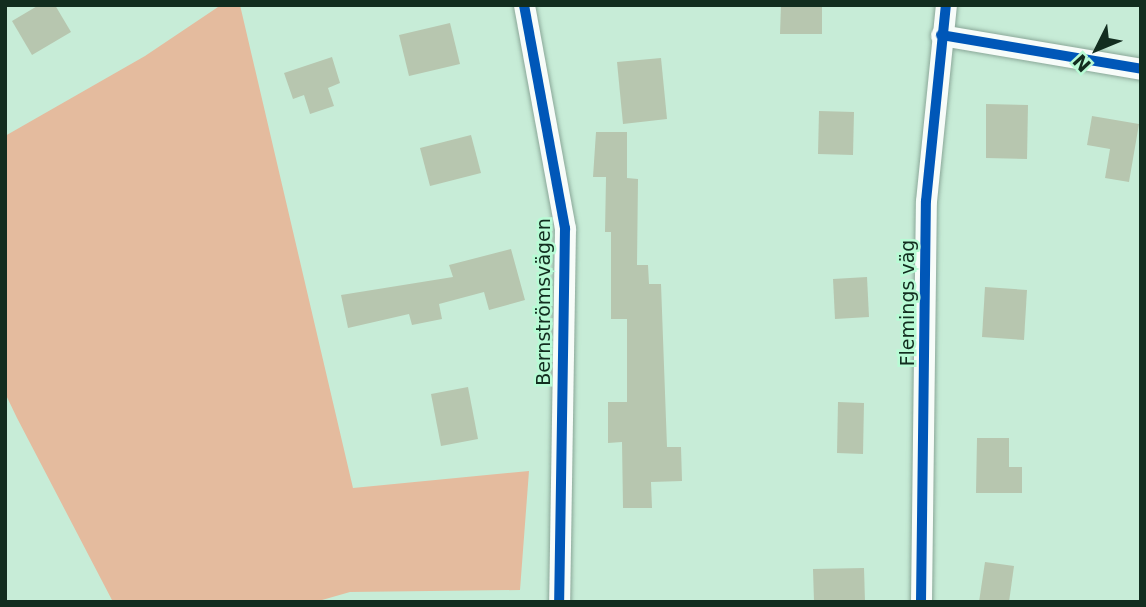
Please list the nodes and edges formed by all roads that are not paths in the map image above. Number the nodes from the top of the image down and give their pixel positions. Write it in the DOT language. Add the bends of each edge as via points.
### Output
graph roads {
  1 [pos="524,5"];
  2 [pos="946,5"];
  3 [pos="941,35"];
  4 [pos="1141,69"];
  5 [pos="559,602"];
  6 [pos="922,602"];
  1 -- 5 [label="street, Bernströmsvägen" via="565,228"];
  2 -- 3 [label="street, Flemings väg"];
  3 -- 4 [label="street"];
  3 -- 6 [label="street, Flemings väg" via="926,201"];
}
